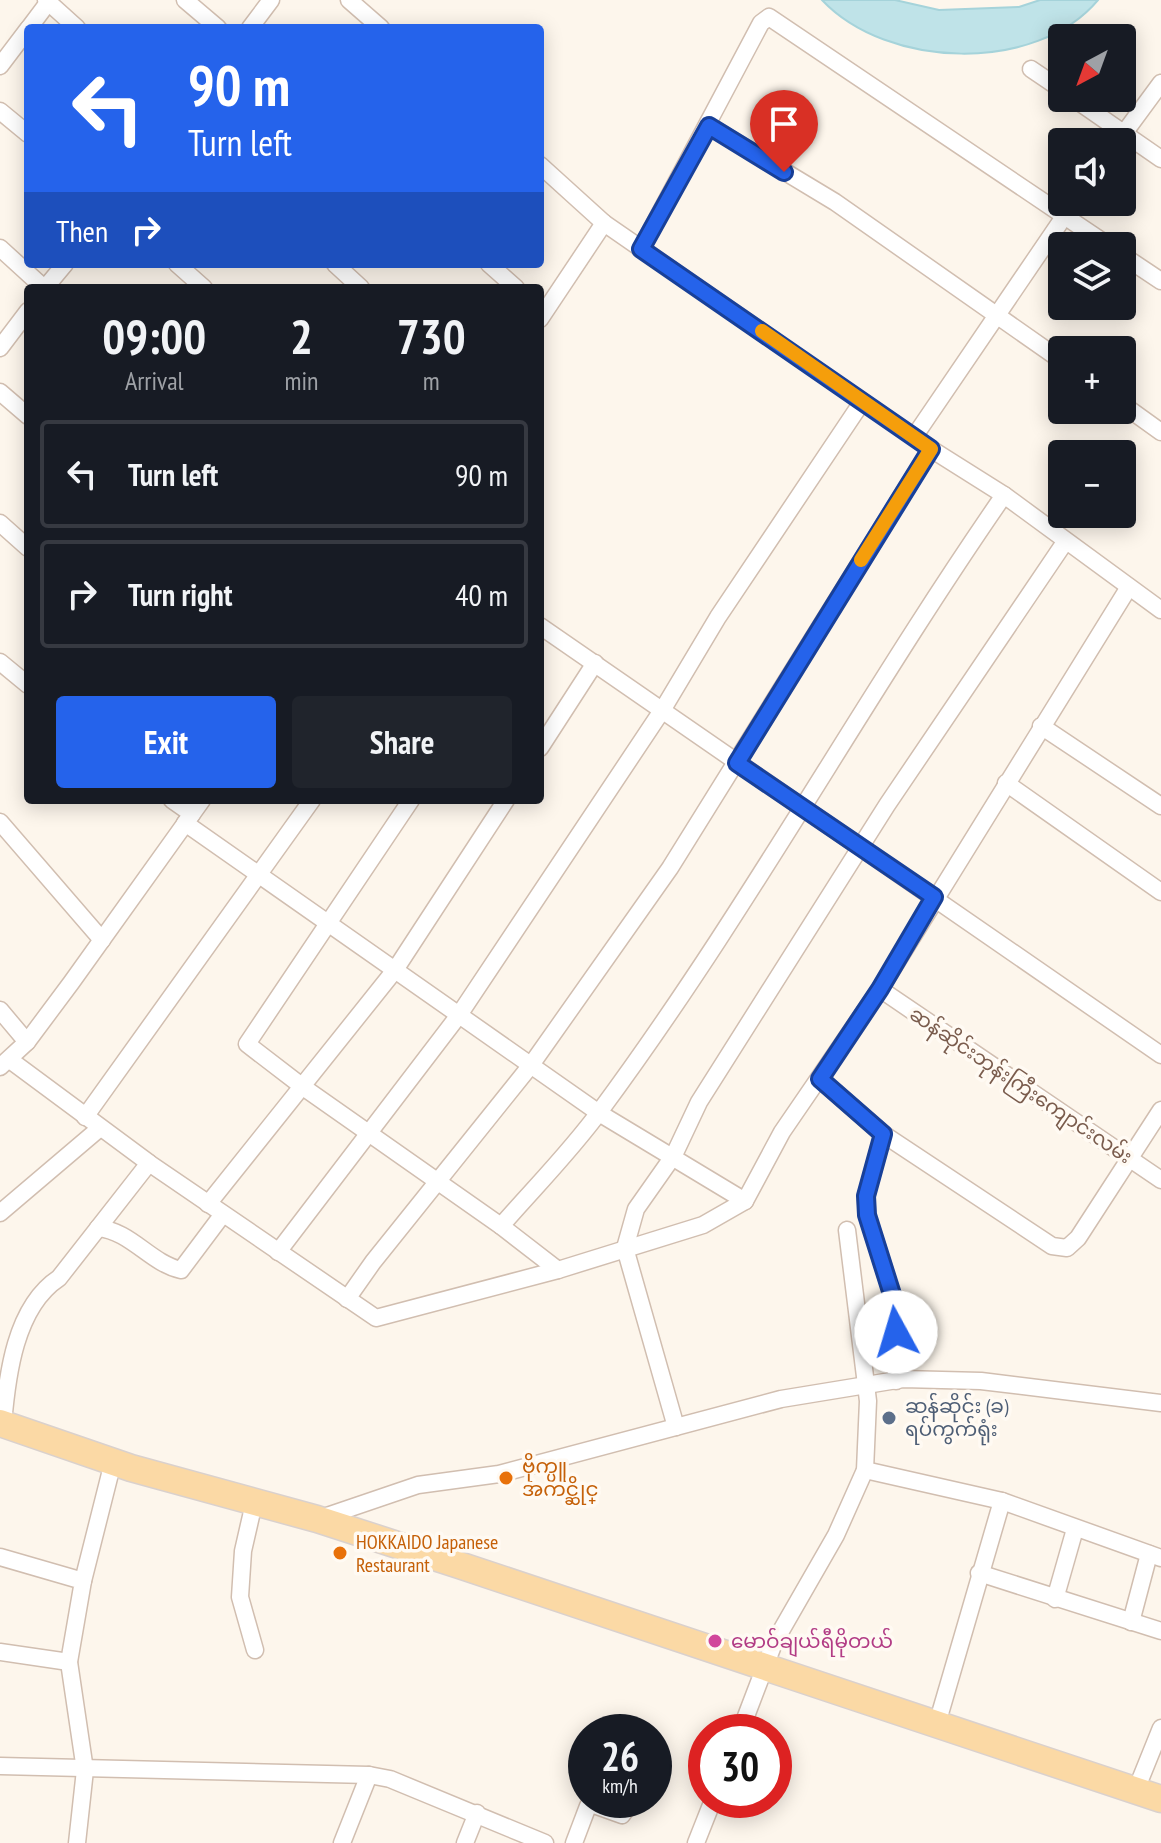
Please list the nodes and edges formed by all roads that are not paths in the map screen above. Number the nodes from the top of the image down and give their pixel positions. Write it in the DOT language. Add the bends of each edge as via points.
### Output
graph roads {
  1 [pos="185,0"];
  2 [pos="271,0"];
  3 [pos="349,0"];
  4 [pos="48,1"];
  5 [pos="32,24"];
  6 [pos="73,24"];
  7 [pos="213,24"];
  8 [pos="253,24"];
  9 [pos="376,24"];
  10 [pos="24,34"];
  11 [pos="0,66"];
  12 [pos="1031,69"];
  13 [pos="1048,81"];
  14 [pos="1161,83"];
  15 [pos="0,111"];
  16 [pos="1090,112"];
  17 [pos="709,126"];
  18 [pos="1109,128"];
  19 [pos="1128,128"];
  20 [pos="24,131"];
  21 [pos="1136,146"];
  22 [pos="1161,159"];
  23 [pos="544,169"];
  24 [pos="1048,196"];
  25 [pos="1064,216"];
  26 [pos="1077,216"];
  27 [pos="604,223"];
  28 [pos="1094,232"];
  29 [pos="0,248"];
  30 [pos="641,249"];
  31 [pos="1136,264"];
  32 [pos="62,268"];
  33 [pos="182,268"];
  34 [pos="339,268"];
  35 [pos="494,268"];
  36 [pos="1161,281"];
  37 [pos="40,284"];
  38 [pos="48,284"];
  39 [pos="200,284"];
  40 [pos="357,284"];
  41 [pos="512,284"];
  42 [pos="544,310"];
  43 [pos="997,314"];
  44 [pos="24,316"];
  45 [pos="0,348"];
  46 [pos="1048,351"];
  47 [pos="0,392"];
  48 [pos="862,402"];
  49 [pos="24,413"];
  50 [pos="1136,414"];
  51 [pos="1161,432"];
  52 [pos="914,437"];
  53 [pos="931,449"];
  54 [pos="1004,495"];
  55 [pos="0,523"];
  56 [pos="1065,542"];
  57 [pos="24,544"];
  58 [pos="1129,587"];
  59 [pos="1161,610"];
  60 [pos="544,629"];
  61 [pos="0,662"];
  62 [pos="595,663"];
  63 [pos="24,682"];
  64 [pos="663,709"];
  65 [pos="1041,726"];
  66 [pos="544,742"];
  67 [pos="737,763"];
  68 [pos="1006,783"];
  69 [pos="309,804"];
  70 [pos="408,804"];
  71 [pos="503,804"];
  72 [pos="1161,806"];
  73 [pos="800,809"];
  74 [pos="193,812"];
  75 [pos="0,822"];
  76 [pos="860,847"];
  77 [pos="261,875"];
  78 [pos="1161,892"];
  79 [pos="934,897"];
  80 [pos="330,924"];
  81 [pos="102,940"];
  82 [pos="395,970"];
  83 [pos="880,989"];
  84 [pos="0,1010"];
  85 [pos="459,1015"];
  86 [pos="27,1042"];
  87 [pos="1161,1055"];
  88 [pos="5,1064"];
  89 [pos="531,1065"];
  90 [pos="820,1079"];
  91 [pos="303,1087"];
  92 [pos="1161,1110"];
  93 [pos="599,1113"];
  94 [pos="85,1117"];
  95 [pos="100,1128"];
  96 [pos="883,1134"];
  97 [pos="370,1135"];
  98 [pos="674,1155"];
  99 [pos="1129,1158"];
  100 [pos="149,1163"];
  101 [pos="1161,1180"];
  102 [pos="437,1181"];
  103 [pos="745,1201"];
  104 [pos="208,1204"];
  105 [pos="0,1213"];
  106 [pos="223,1214"];
  107 [pos="501,1226"];
  108 [pos="98,1228"];
  109 [pos="847,1230"];
  110 [pos="625,1248"];
  111 [pos="278,1252"];
  112 [pos="558,1270"];
  113 [pos="347,1299"];
  114 [pos="896,1381"];
  115 [pos="865,1385"];
  116 [pos="1161,1403"];
  117 [pos="2,1424"];
  118 [pos="676,1427"];
  119 [pos="113,1462"];
  120 [pos="865,1470"];
  121 [pos="1002,1501"];
  122 [pos="254,1503"];
  123 [pos="317,1519"];
  124 [pos="1075,1529"];
  125 [pos="1155,1556"];
  126 [pos="0,1557"];
  127 [pos="979,1573"];
  128 [pos="83,1581"];
  129 [pos="1055,1599"];
  130 [pos="1131,1622"];
  131 [pos="1161,1631"];
  132 [pos="255,1650"];
  133 [pos="0,1652"];
  134 [pos="69,1662"];
  135 [pos="765,1668"];
  136 [pos="747,1714"];
  137 [pos="937,1724"];
  138 [pos="1161,1728"];
  139 [pos="0,1766"];
  140 [pos="85,1770"];
  141 [pos="369,1775"];
  142 [pos="1149,1794"];
  143 [pos="477,1813"];
  144 [pos="583,1818"];
  145 [pos="706,1818"];
  146 [pos="77,1843"];
  147 [pos="342,1843"];
  148 [pos="465,1843"];
  149 [pos="545,1843"];
  150 [pos="574,1843"];
  151 [pos="696,1843"];
  1 -- 7 [label="street"];
  2 -- 8 [label="street"];
  3 -- 9 [label="street"];
  4 -- 5 [label="street"];
  4 -- 6 [label="street"];
  10 -- 11 [label="street"];
  12 -- 13 [label="street"];
  14 -- 19 [label="street"];
  15 -- 20 [label="street"];
  16 -- 18 [label="street"];
  17 -- 24 [label="street" via="761,23 769,17"];
  17 -- 30 [label="street"];
  17 -- 43 [label="street" via="835,202"];
  21 -- 22 [label="street"];
  23 -- 27 [label="street"];
  25 -- 43 [label="street"];
  26 -- 28 [label="street"];
  27 -- 30 [label="street"];
  27 -- 42 [label="street"];
  29 -- 37 [label="street"];
  30 -- 48 [label="street"];
  31 -- 36 [label="street"];
  32 -- 38 [label="street"];
  33 -- 39 [label="street"];
  34 -- 40 [label="street"];
  35 -- 41 [label="street"];
  43 -- 46 [label="street"];
  43 -- 52 [label="street"];
  44 -- 45 [label="street"];
  47 -- 49 [label="street"];
  48 -- 52 [label="street"];
  48 -- 64 [label="street"];
  50 -- 51 [label="street"];
  52 -- 53 [label="street"];
  53 -- 54 [label="street"];
  53 -- 67 [label="street"];
  54 -- 56 [label="street"];
  54 -- 73 [label="street"];
  55 -- 57 [label="street"];
  56 -- 58 [label="street"];
  56 -- 76 [label="street"];
  58 -- 59 [label="street"];
  58 -- 65 [label="street"];
  60 -- 62 [label="street"];
  61 -- 63 [label="street"];
  62 -- 64 [label="street"];
  62 -- 66 [label="street"];
  64 -- 67 [label="street"];
  64 -- 85 [label="street"];
  65 -- 68 [label="street"];
  65 -- 72 [label="street"];
  67 -- 73 [label="street"];
  67 -- 89 [label="street"];
  68 -- 78 [label="street"];
  68 -- 79 [label="street"];
  69 -- 77 [label="street"];
  70 -- 80 [label="street"];
  71 -- 82 [label="street"];
  73 -- 76 [label="street"];
  73 -- 93 [label="street"];
  74 -- 77 [label="street"];
  74 -- 81 [label="street"];
  75 -- 81 [label="street"];
  76 -- 79 [label="street"];
  76 -- 98 [label="street" via="699,1102"];
  77 -- 80 [label="street"];
  77 -- 94 [label="street"];
  79 -- 83 [label="street"];
  79 -- 87 [label="street"];
  80 -- 82 [label="street"];
  80 -- 91 [label="street" via="247,1044"];
  81 -- 86 [label="street"];
  82 -- 85 [label="street"];
  82 -- 91 [label="street"];
  83 -- 90 [label="street"];
  83 -- 99 [label="street, ဆန်ဆိုင်းဘုန်းကြီးကျောင်းလမ်း"];
  84 -- 86 [label="street"];
  85 -- 89 [label="street"];
  85 -- 97 [label="street"];
  86 -- 88 [label="street"];
  88 -- 94 [label="street"];
  89 -- 93 [label="street"];
  89 -- 102 [label="street"];
  90 -- 96 [label="street"];
  90 -- 103 [label="street" via="782,1132"];
  91 -- 97 [label="street"];
  91 -- 104 [label="street"];
  92 -- 99 [label="street"];
  93 -- 98 [label="street"];
  93 -- 107 [label="street"];
  94 -- 95 [label="street"];
  95 -- 100 [label="street"];
  95 -- 105 [label="street"];
  96 -- 99 [label="street" via="1052,1246 1067,1248"];
  96 -- 114 [label="street" via="866,1196 867,1215 896,1307"];
  97 -- 102 [label="street"];
  97 -- 111 [label="street"];
  98 -- 103 [label="street"];
  98 -- 110 [label="street" via="636,1209"];
  99 -- 101 [label="street, ဆန်ဆိုင်းဘုန်းကြီးကျောင်းလမ်း"];
  100 -- 104 [label="street"];
  100 -- 108 [label="street"];
  102 -- 107 [label="street"];
  102 -- 113 [label="street"];
  103 -- 110 [label="street" via="703,1225"];
  104 -- 106 [label="street"];
  106 -- 108 [label="street" via="181,1270 116,1231"];
  106 -- 111 [label="street"];
  107 -- 112 [label="street"];
  108 -- 117 [label="street" via="59,1278 42,1289 13,1354"];
  109 -- 115 [label="street"];
  110 -- 112 [label="street"];
  110 -- 118 [label="street"];
  111 -- 113 [label="street"];
  112 -- 113 [label="street" via="376,1318"];
  114 -- 115 [label="street"];
  114 -- 116 [label="street" via="981,1381"];
  115 -- 118 [label="street" via="781,1399"];
  115 -- 120 [label="street"];
  117 -- 119 [label="main road"];
  118 -- 123 [label="street" via="499,1474 418,1485"];
  119 -- 122 [label="main road"];
  119 -- 128 [label="street"];
  120 -- 121 [label="street"];
  120 -- 135 [label="street"];
  121 -- 124 [label="street"];
  121 -- 127 [label="street"];
  122 -- 123 [label="main road"];
  122 -- 132 [label="street" via="240,1597"];
  123 -- 135 [label="main road"];
  124 -- 125 [label="street"];
  124 -- 129 [label="street"];
  125 -- 130 [label="street"];
  126 -- 128 [label="street"];
  127 -- 129 [label="street"];
  127 -- 137 [label="street"];
  128 -- 134 [label="street"];
  129 -- 130 [label="street"];
  130 -- 131 [label="street"];
  133 -- 134 [label="street"];
  134 -- 140 [label="street"];
  135 -- 136 [label="street"];
  135 -- 137 [label="main road"];
  137 -- 142 [label="main road"];
  138 -- 142 [label="street"];
  139 -- 140 [label="street"];
  140 -- 141 [label="street"];
  140 -- 146 [label="street"];
  141 -- 143 [label="street"];
  141 -- 147 [label="street"];
  143 -- 148 [label="street"];
  143 -- 149 [label="street"];
  144 -- 150 [label="street"];
  145 -- 151 [label="street"];
}
